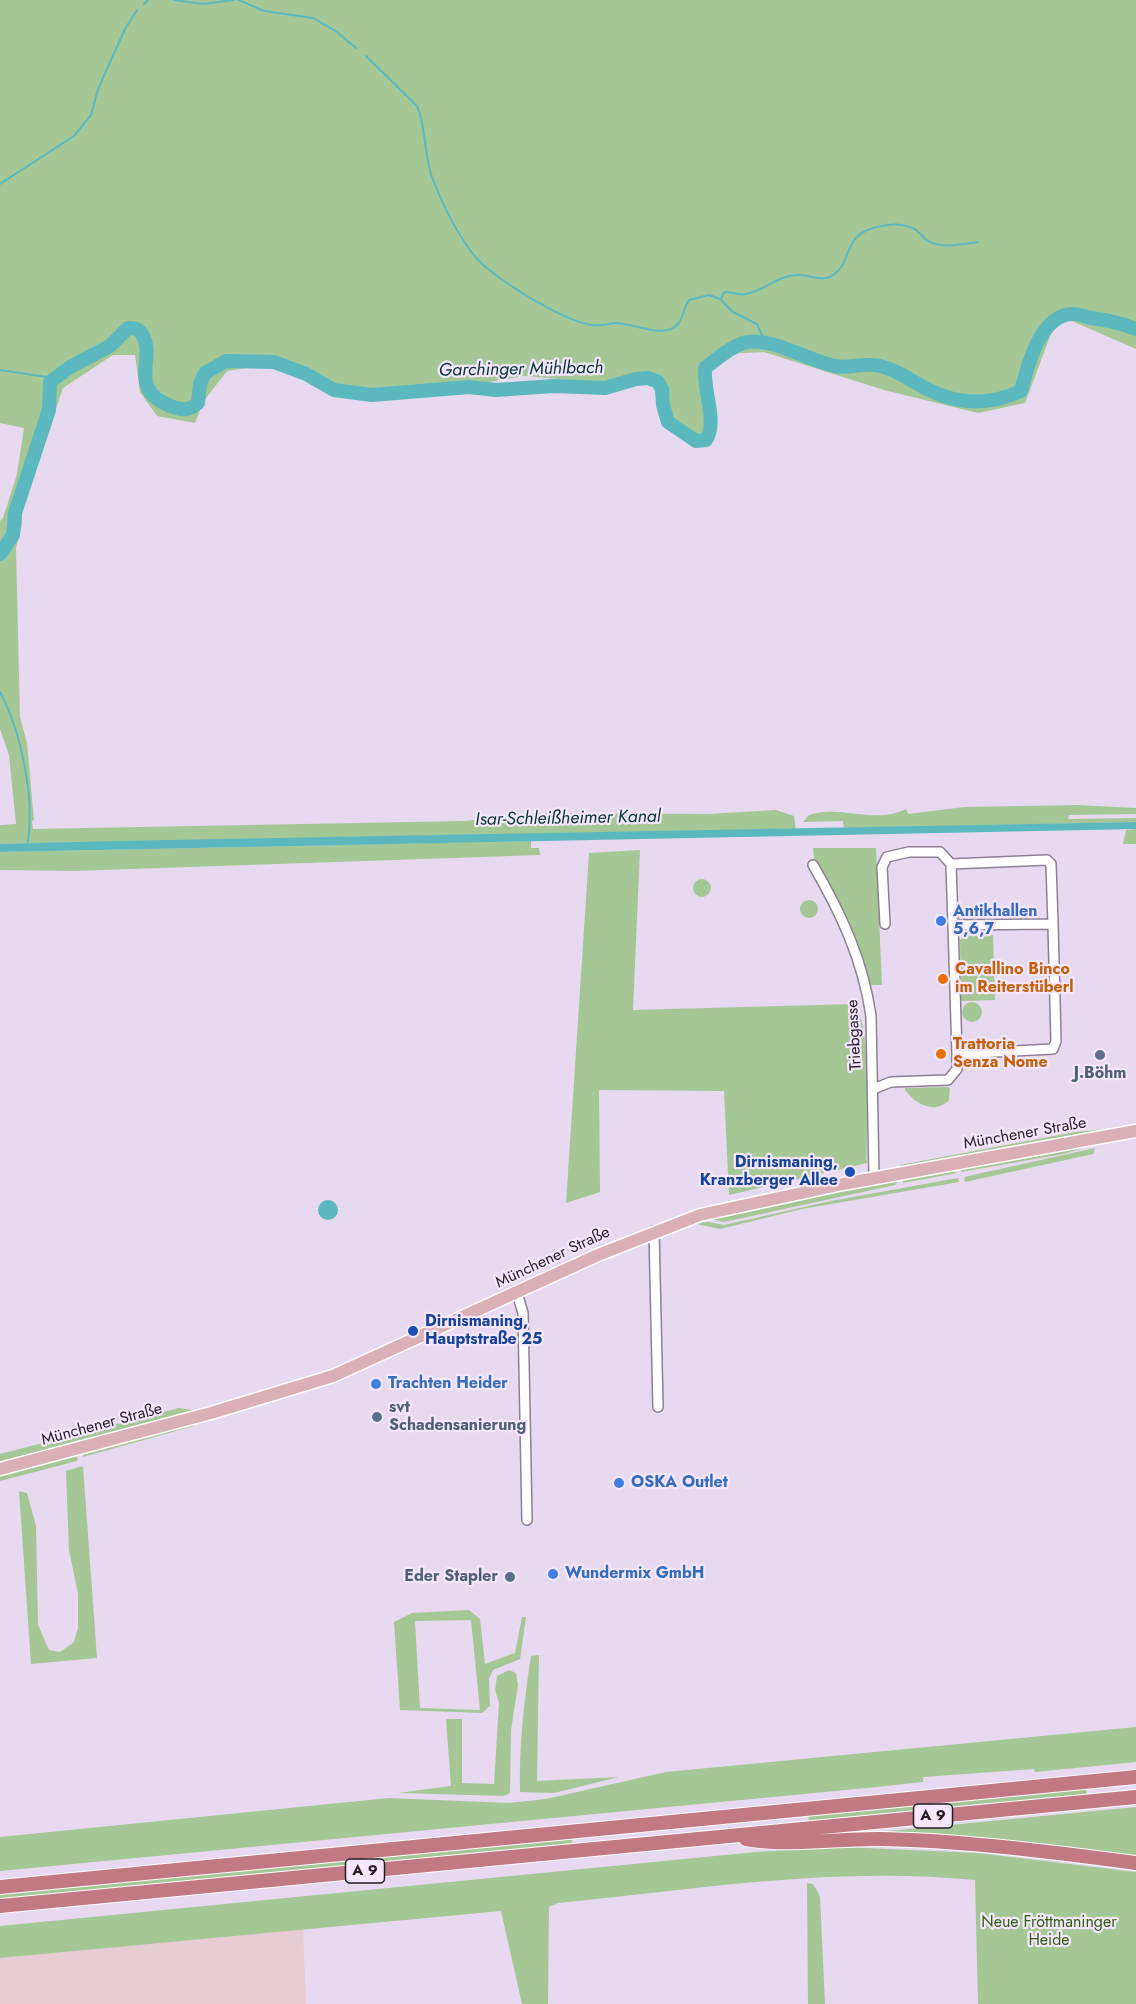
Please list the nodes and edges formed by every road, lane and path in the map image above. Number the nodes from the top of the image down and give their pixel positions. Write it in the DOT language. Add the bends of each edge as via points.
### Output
graph roads {
  1 [pos="951,864"];
  2 [pos="813,865"];
  3 [pos="885,924"];
  4 [pos="1053,924"];
  5 [pos="953,925"];
  6 [pos="957,1054"];
  7 [pos="873,1089"];
  8 [pos="1136,1131"];
  9 [pos="873,1178"];
  10 [pos="654,1235"];
  11 [pos="517,1293"];
  12 [pos="658,1407"];
  13 [pos="0,1469"];
  14 [pos="527,1521"];
  15 [pos="1136,1777"];
  16 [pos="1136,1797"];
  17 [pos="729,1835"];
  18 [pos="1136,1863"];
  19 [pos="0,1887"];
  20 [pos="0,1906"];
  1 -- 3 [label="street" via="940,852 887,857 882,867"];
  1 -- 4 [label="street" via="1047,860 1051,864"];
  1 -- 5 [label="street"];
  2 -- 7 [label="street, Triebgasse" via="853,942 868,992"];
  4 -- 5 [label="street"];
  4 -- 6 [label="street" via="1053,1048"];
  5 -- 6 [label="street"];
  6 -- 7 [label="street" via="957,1070 948,1080 891,1082"];
  7 -- 9 [label="street, Triebgasse"];
  8 -- 9 [label="main road, Münchener Straße"];
  9 -- 10 [label="main road, Münchener Straße" via="741,1204"];
  10 -- 11 [label="main road, Münchener Straße"];
  10 -- 12 [label="street"];
  11 -- 13 [label="main road, Münchener Straße" via="322,1380"];
  11 -- 14 [label="street" via="523,1313"];
  15 -- 19 [label="highway, A 9"];
  16 -- 17 [label="highway, A 9"];
  17 -- 18 [label="highway" via="767,1843 932,1841"];
  17 -- 20 [label="highway, A 9"];
}
